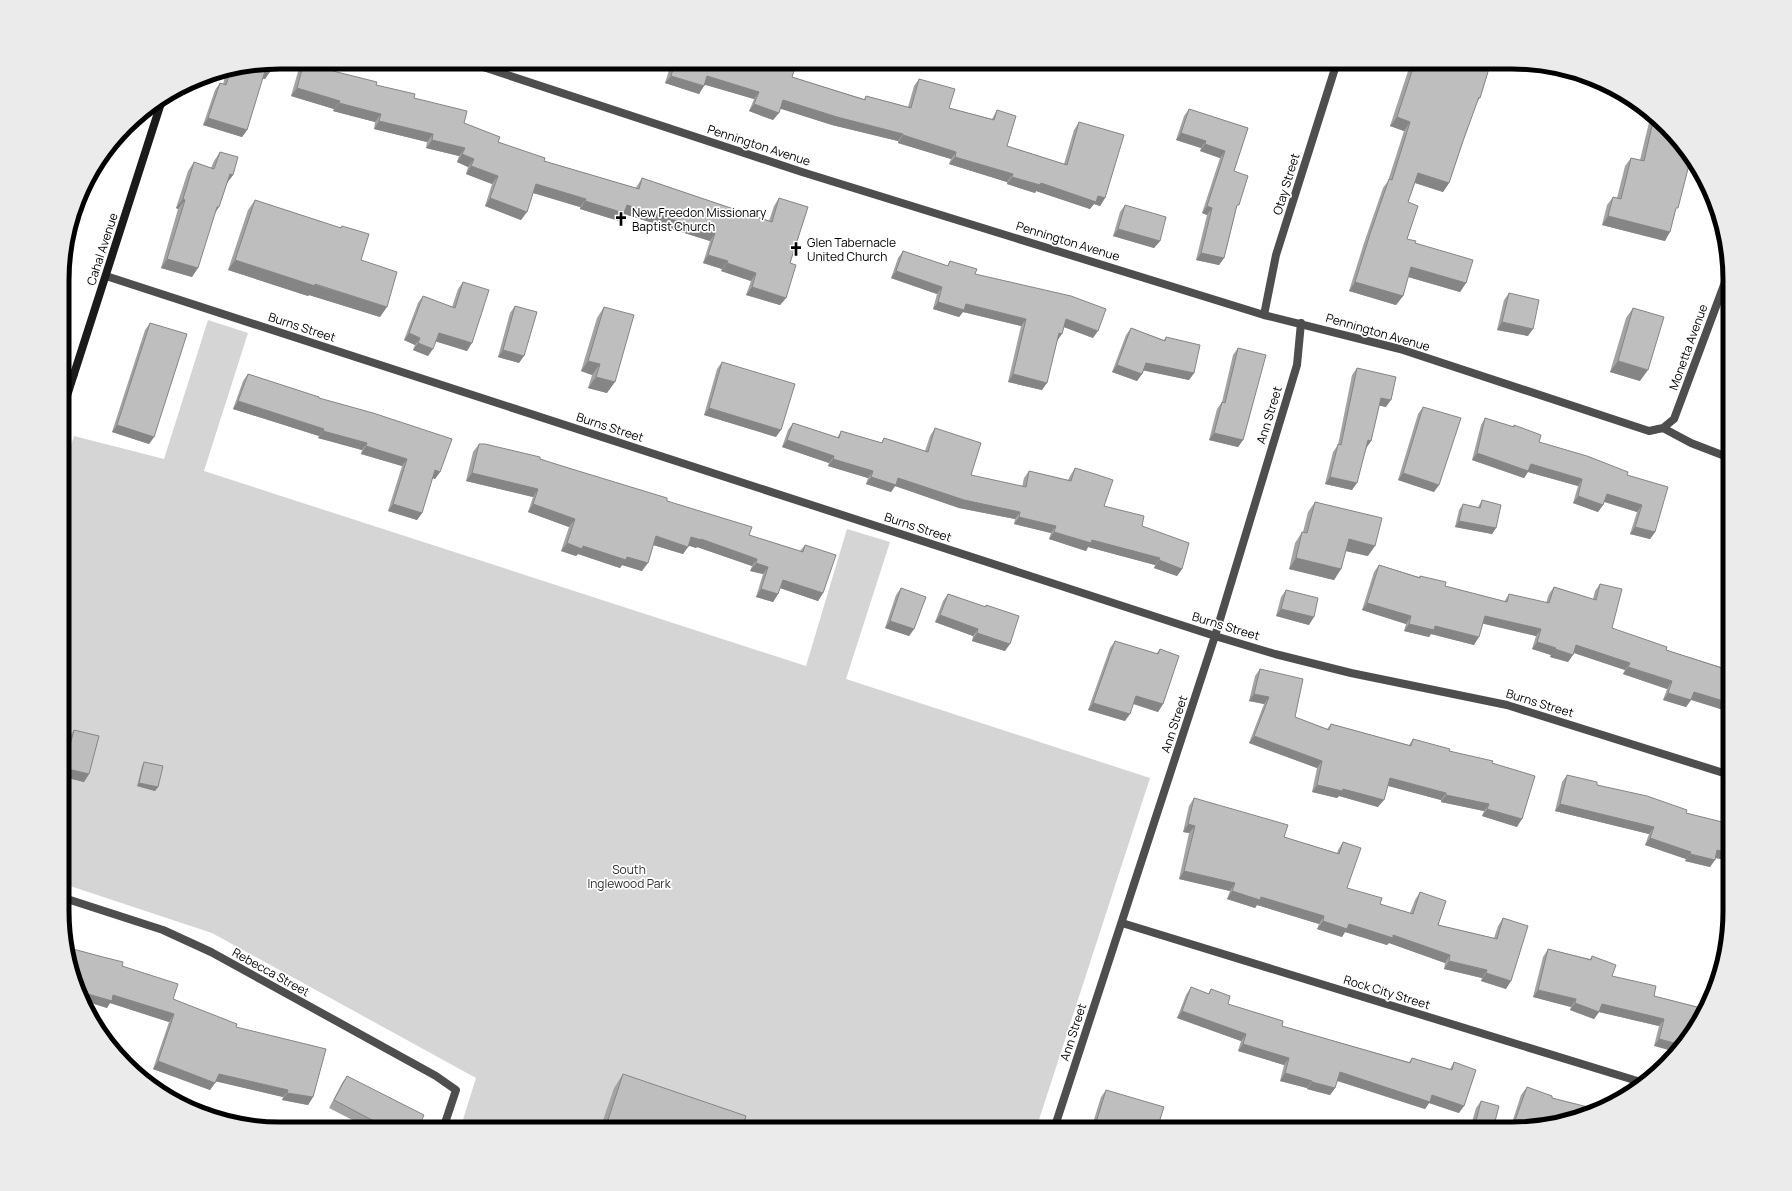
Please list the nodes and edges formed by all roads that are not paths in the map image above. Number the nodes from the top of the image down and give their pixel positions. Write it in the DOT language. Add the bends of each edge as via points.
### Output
graph roads {
  1 [pos="489,69"];
  2 [pos="1335,69"];
  3 [pos="160,106"];
  4 [pos="106,276"];
  5 [pos="1723,289"];
  6 [pos="1264,315"];
  7 [pos="1301,324"];
  8 [pos="69,372"];
  9 [pos="74,374"];
  10 [pos="69,390"];
  11 [pos="1663,428"];
  12 [pos="1723,455"];
  13 [pos="1215,636"];
  14 [pos="1723,773"];
  15 [pos="69,900"];
  16 [pos="1122,923"];
  17 [pos="1636,1082"];
  18 [pos="445,1122"];
  19 [pos="1056,1122"];
  1 -- 6 [label="street, Pennington Avenue" via="802,172"];
  2 -- 6 [label="street, Otay Street" via="1276,255"];
  3 -- 4 [label="street, Cahal Avenue"];
  4 -- 9 [label="street, Cahal Avenue"];
  4 -- 13 [label="street, Burns Street"];
  5 -- 11 [label="street, Monetta Avenue" via="1674,419"];
  6 -- 7 [label="street, Pennington Avenue"];
  7 -- 11 [label="street, Pennington Avenue" via="1400,349 1649,431"];
  7 -- 13 [label="street, Ann Street" via="1297,365"];
  8 -- 9 [label="street"];
  9 -- 10 [label="street, Cahal Avenue"];
  11 -- 12 [label="street" via="1691,443"];
  13 -- 14 [label="street, Burns Street" via="1351,673 1507,705"];
  13 -- 16 [label="street, Ann Street"];
  15 -- 18 [label="street, Rebecca Street" via="163,930 210,952 436,1076 456,1090"];
  16 -- 17 [label="street, Rock City Street"];
  16 -- 19 [label="street, Ann Street"];
}
